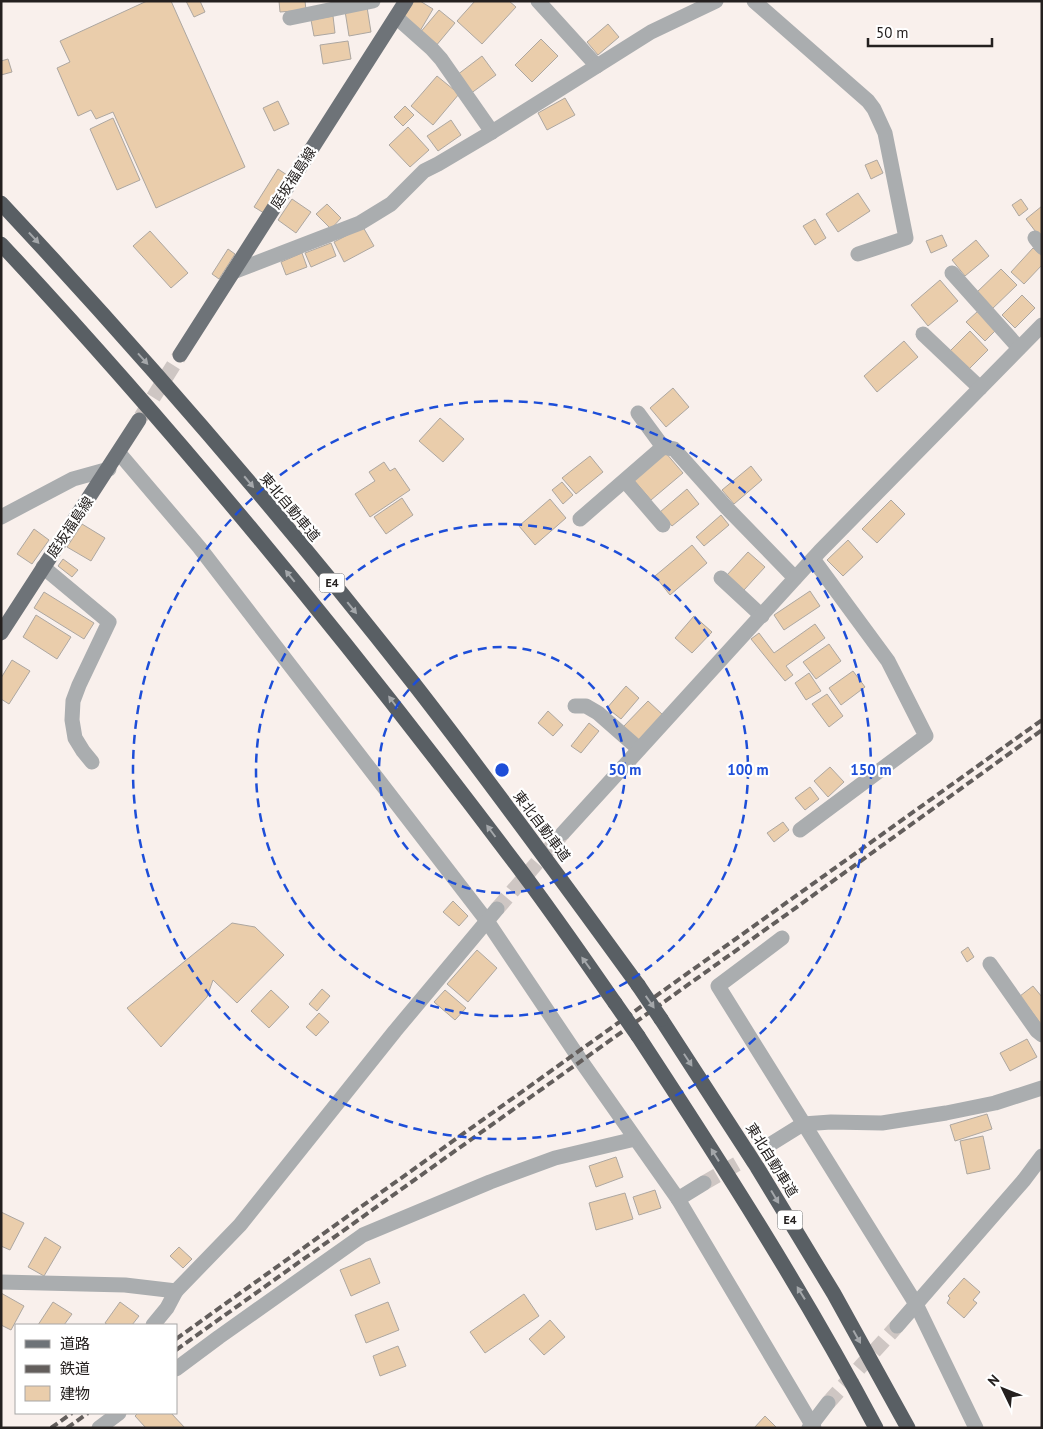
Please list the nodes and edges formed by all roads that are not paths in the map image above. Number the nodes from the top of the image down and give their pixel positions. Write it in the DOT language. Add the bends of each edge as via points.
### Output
graph roads {
  1 [pos="373,1"];
  2 [pos="538,1"];
  3 [pos="716,1"];
  4 [pos="754,1"];
  5 [pos="404,2"];
  6 [pos="396,17"];
  7 [pos="290,18"];
  8 [pos="597,66"];
  9 [pos="492,132"];
  10 [pos="1,202"];
  11 [pos="1,244"];
  12 [pos="858,254"];
  13 [pos="233,272"];
  14 [pos="952,273"];
  15 [pos="1042,325"];
  16 [pos="923,334"];
  17 [pos="1019,348"];
  18 [pos="180,355"];
  19 [pos="980,388"];
  20 [pos="638,413"];
  21 [pos="139,420"];
  22 [pos="664,447"];
  23 [pos="119,453"];
  24 [pos="109,469"];
  25 [pos="625,481"];
  26 [pos="1,517"];
  27 [pos="580,519"];
  28 [pos="662,525"];
  29 [pos="813,559"];
  30 [pos="44,567"];
  31 [pos="721,578"];
  32 [pos="795,578"];
  33 [pos="762,616"];
  34 [pos="1,633"];
  35 [pos="575,706"];
  36 [pos="640,749"];
  37 [pos="92,762"];
  38 [pos="800,830"];
  39 [pos="563,833"];
  40 [pos="492,915"];
  41 [pos="782,938"];
  42 [pos="990,964"];
  43 [pos="1042,1036"];
  44 [pos="1042,1088"];
  45 [pos="803,1124"];
  46 [pos="636,1139"];
  47 [pos="766,1148"];
  48 [pos="1042,1156"];
  49 [pos="704,1183"];
  50 [pos="678,1199"];
  51 [pos="1,1282"];
  52 [pos="176,1290"];
  53 [pos="916,1304"];
  54 [pos="154,1324"];
  55 [pos="897,1326"];
  56 [pos="178,1368"];
  57 [pos="828,1403"];
  58 [pos="118,1414"];
  59 [pos="812,1427"];
  60 [pos="99,1428"];
  61 [pos="876,1428"];
  62 [pos="908,1428"];
  63 [pos="976,1428"];
  1 -- 7 [label="street"];
  2 -- 8 [label="street"];
  3 -- 8 [label="street" via="651,32"];
  4 -- 12 [label="street" via="868,101 885,133 906,238"];
  5 -- 6 [label="main road, 庭坂福島線"];
  6 -- 9 [label="street" via="441,59"];
  6 -- 13 [label="main road, 庭坂福島線"];
  8 -- 9 [label="street"];
  9 -- 13 [label="street" via="424,170 391,204 360,222"];
  10 -- 62 [label="highway, 東北自動車道 / E4, one-way, bridge" via="177,398 288,529 410,679 531,838 662,1019 758,1167 834,1294"];
  61 -- 11 [label="highway, E4, one-way, bridge" via="801,1293 691,1117 638,1036 511,857 387,695 264,545 160,422"];
  13 -- 18 [label="main road, 庭坂福島線"];
  14 -- 17 [label="street"];
  15 -- 17 [label="street"];
  16 -- 19 [label="street"];
  17 -- 19 [label="street"];
  19 -- 29 [label="street"];
  20 -- 22 [label="street"];
  21 -- 23 [label="main road, 庭坂福島線"];
  22 -- 25 [label="street"];
  22 -- 32 [label="street" via="674,449"];
  23 -- 24 [label="main road, 庭坂福島線"];
  23 -- 40 [label="street" via="199,547"];
  24 -- 26 [label="street" via="73,479"];
  24 -- 30 [label="main road, 庭坂福島線"];
  25 -- 27 [label="street"];
  25 -- 28 [label="street"];
  29 -- 32 [label="street"];
  29 -- 38 [label="street" via="888,661 926,736"];
  30 -- 34 [label="main road, 庭坂福島線"];
  30 -- 37 [label="street" via="109,622 73,701 75,738"];
  31 -- 33 [label="street"];
  32 -- 33 [label="street"];
  33 -- 36 [label="street"];
  35 -- 36 [label="street" via="586,706 598,712"];
  36 -- 39 [label="street"];
  40 -- 46 [label="street"];
  40 -- 52 [label="street" via="240,1225"];
  41 -- 45 [label="street" via="718,986"];
  42 -- 43 [label="street"];
  44 -- 45 [label="street" via="995,1103 882,1123"];
  45 -- 47 [label="street"];
  45 -- 53 [label="street"];
  46 -- 50 [label="street"];
  46 -- 56 [label="street" via="556,1158 363,1235"];
  48 -- 53 [label="street"];
  49 -- 50 [label="street"];
  50 -- 59 [label="street"];
  51 -- 52 [label="street" via="125,1285"];
  52 -- 54 [label="street"];
  53 -- 55 [label="street"];
  53 -- 63 [label="street"];
  57 -- 59 [label="street"];
  58 -- 60 [label="street"];
}
